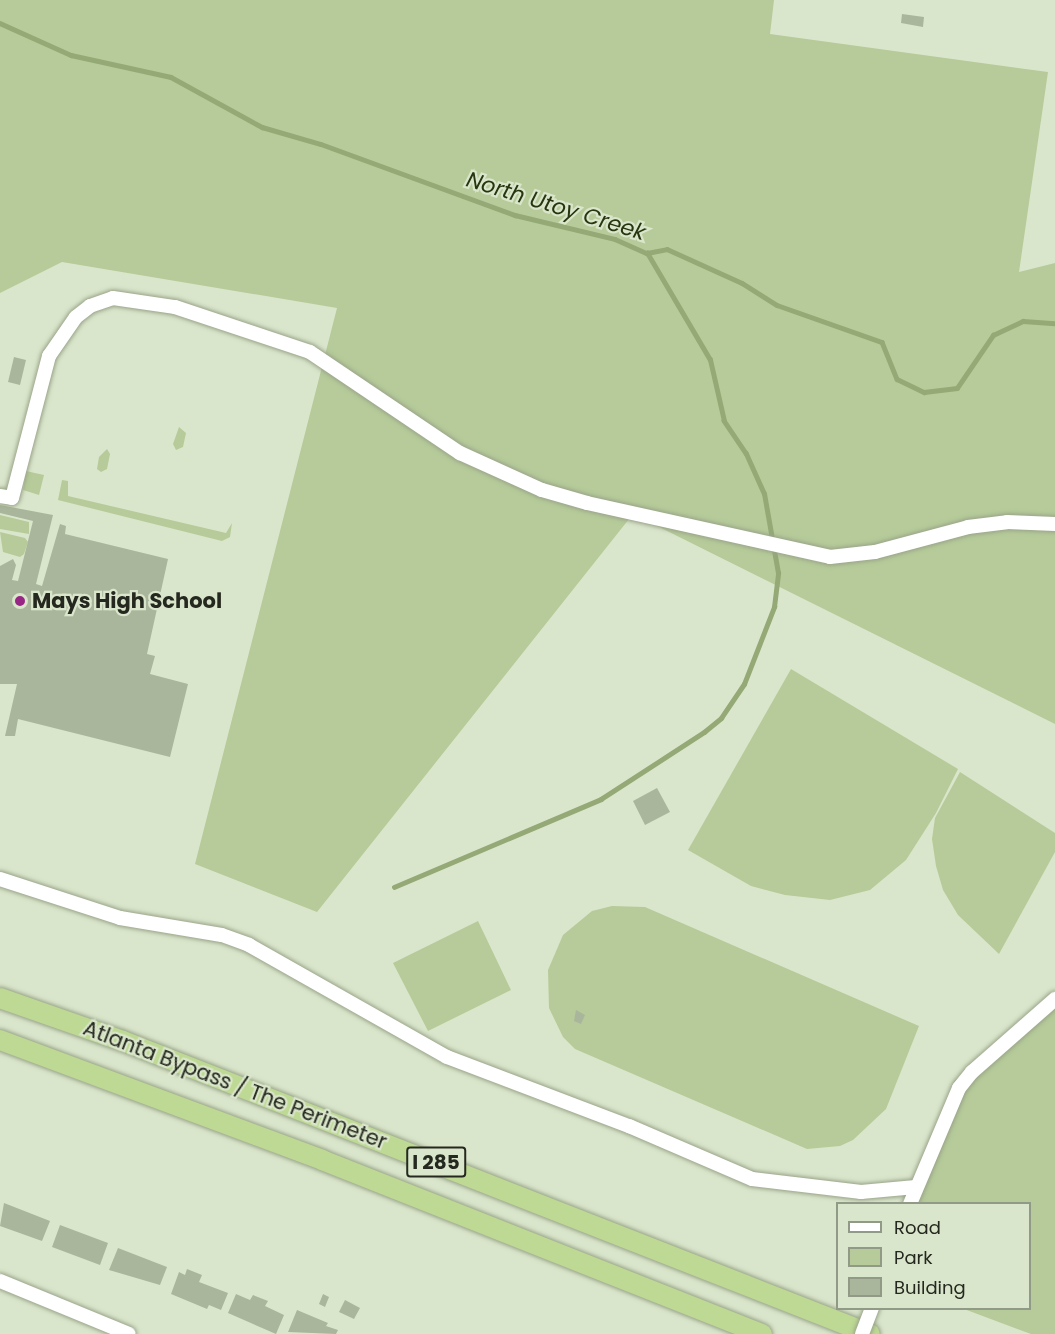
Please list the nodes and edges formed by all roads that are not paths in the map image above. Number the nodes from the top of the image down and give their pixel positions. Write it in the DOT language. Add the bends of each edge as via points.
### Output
graph roads {
  1 [pos="0,496"];
  2 [pos="1055,524"];
  3 [pos="0,879"];
  4 [pos="0,998"];
  5 [pos="1055,999"];
  6 [pos="0,1040"];
  7 [pos="916,1187"];
  8 [pos="861,1192"];
  9 [pos="871,1202"];
  10 [pos="910,1202"];
  11 [pos="0,1281"];
  12 [pos="871,1310"];
  13 [pos="129,1334"];
  14 [pos="762,1334"];
  15 [pos="862,1334"];
  16 [pos="870,1334"];
  1 -- 2 [label="street" via="12,498 49,356 62,334 90,306 113,298 175,307 310,352 460,453 542,490 762,544 853,556 968,527 1007,522"];
  3 -- 8 [label="street" via="120,918 222,935 249,945 447,1057 629,1126 752,1179"];
  4 -- 16 [label="highway, Atlanta Bypass / The Perimeter / I 285" via="123,1041"];
  5 -- 7 [label="street" via="959,1088"];
  6 -- 14 [label="highway, Atlanta Bypass / The Perimeter / I 285" via="322,1160"];
  7 -- 8 [label="street"];
  7 -- 10 [label="street"];
  8 -- 9 [label="street"];
  11 -- 13 [label="street"];
  12 -- 15 [label="street, bridge"];
}
